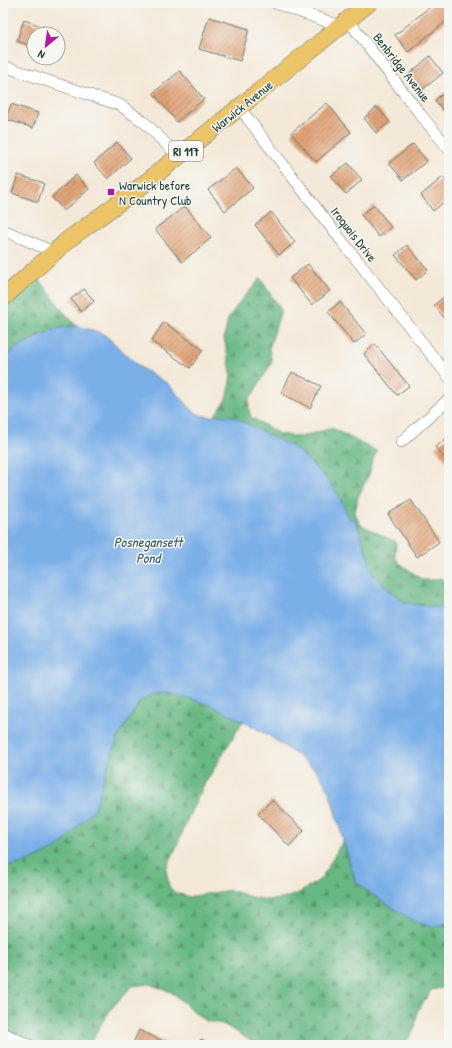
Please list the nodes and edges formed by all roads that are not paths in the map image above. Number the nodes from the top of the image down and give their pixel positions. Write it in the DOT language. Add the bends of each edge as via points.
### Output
graph roads {
  1 [pos="275,3"];
  2 [pos="369,3"];
  3 [pos="344,23"];
  4 [pos="3,66"];
  5 [pos="239,107"];
  6 [pos="449,149"];
  7 [pos="179,157"];
  8 [pos="3,230"];
  9 [pos="54,252"];
  10 [pos="3,298"];
  11 [pos="448,375"];
  12 [pos="449,399"];
  13 [pos="401,442"];
  14 [pos="3,1033"];
  15 [pos="29,1045"];
  1 -- 3 [label="street"];
  2 -- 3 [label="main road, Warwick Avenue / RI 117"];
  3 -- 5 [label="main road, Warwick Avenue / RI 117"];
  3 -- 6 [label="street, Benbridge Avenue"];
  4 -- 7 [label="street" via="120,105 144,122"];
  5 -- 7 [label="main road, Warwick Avenue / RI 117"];
  5 -- 11 [label="street, Iroquois Drive"];
  7 -- 9 [label="main road, Warwick Avenue / RI 117"];
  8 -- 9 [label="street"];
  9 -- 10 [label="main road, Warwick Avenue / RI 117"];
  12 -- 13 [label="street"];
  14 -- 15 [label="street"];
}
